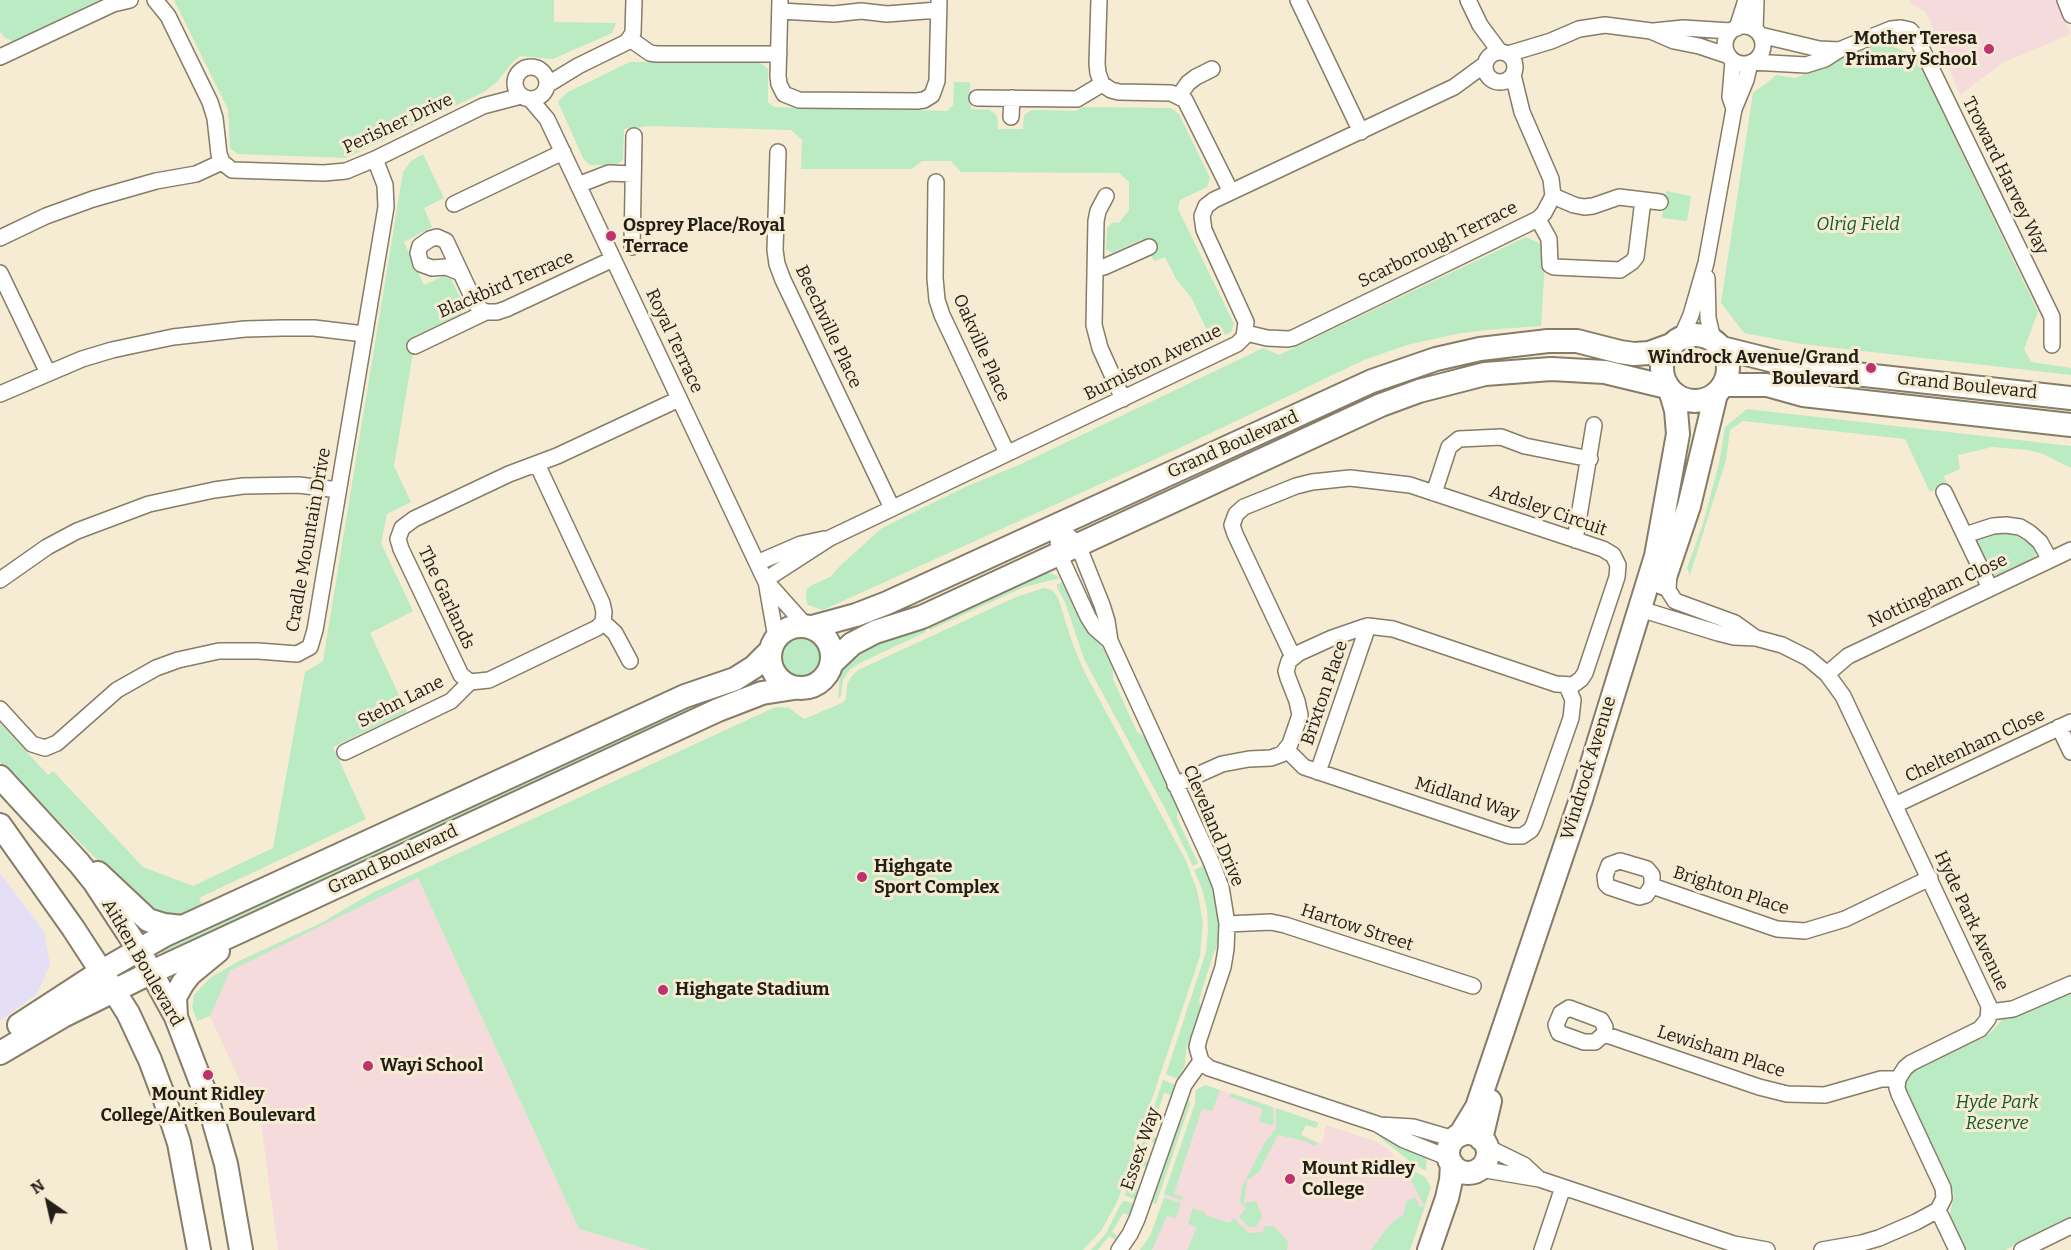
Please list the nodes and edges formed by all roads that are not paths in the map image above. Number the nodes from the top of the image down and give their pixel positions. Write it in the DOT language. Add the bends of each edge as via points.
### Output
graph roads {
  1 [pos="130,0"];
  2 [pos="155,0"];
  3 [pos="633,0"];
  4 [pos="1099,0"];
  5 [pos="1298,0"];
  6 [pos="1468,0"];
  7 [pos="1746,0"];
  8 [pos="1756,0"];
  9 [pos="2065,0"];
  10 [pos="116,2"];
  11 [pos="780,5"];
  12 [pos="939,5"];
  13 [pos="2071,15"];
  14 [pos="1734,29"];
  15 [pos="1651,32"];
  16 [pos="1758,32"];
  17 [pos="630,39"];
  18 [pos="1839,50"];
  19 [pos="2,52"];
  20 [pos="779,54"];
  21 [pos="1731,58"];
  22 [pos="1751,63"];
  23 [pos="578,66"];
  24 [pos="1499,66"];
  25 [pos="540,69"];
  26 [pos="1212,69"];
  27 [pos="515,80"];
  28 [pos="1102,84"];
  29 [pos="536,93"];
  30 [pos="1179,96"];
  31 [pos="977,98"];
  32 [pos="1012,98"];
  33 [pos="483,106"];
  34 [pos="1734,109"];
  35 [pos="1011,117"];
  36 [pos="1360,132"];
  37 [pos="633,136"];
  38 [pos="562,152"];
  39 [pos="778,152"];
  40 [pos="375,159"];
  41 [pos="222,162"];
  42 [pos="633,174"];
  43 [pos="936,182"];
  44 [pos="578,185"];
  45 [pos="1231,192"];
  46 [pos="1106,196"];
  47 [pos="1553,196"];
  48 [pos="1643,200"];
  49 [pos="1660,202"];
  50 [pos="454,204"];
  51 [pos="1538,219"];
  52 [pos="0,238"];
  53 [pos="632,247"];
  54 [pos="1149,247"];
  55 [pos="613,259"];
  56 [pos="1707,263"];
  57 [pos="1095,269"];
  58 [pos="0,273"];
  59 [pos="461,273"];
  60 [pos="486,312"];
  61 [pos="1246,333"];
  62 [pos="364,334"];
  63 [pos="1676,342"];
  64 [pos="1717,344"];
  65 [pos="2052,345"];
  66 [pos="415,346"];
  67 [pos="48,373"];
  68 [pos="1669,389"];
  69 [pos="1720,390"];
  70 [pos="0,394"];
  71 [pos="2071,398"];
  72 [pos="679,399"];
  73 [pos="1123,399"];
  74 [pos="1594,425"];
  75 [pos="2071,425"];
  76 [pos="1008,453"];
  77 [pos="1590,459"];
  78 [pos="537,464"];
  79 [pos="338,490"];
  80 [pos="1944,492"];
  81 [pos="1434,493"];
  82 [pos="892,508"];
  83 [pos="1057,525"];
  84 [pos="1965,535"];
  85 [pos="830,538"];
  86 [pos="1575,540"];
  87 [pos="1068,549"];
  88 [pos="2071,550"];
  89 [pos="2050,560"];
  90 [pos="1671,561"];
  91 [pos="757,562"];
  92 [pos="0,580"];
  93 [pos="765,580"];
  94 [pos="1990,588"];
  95 [pos="1647,611"];
  96 [pos="603,622"];
  97 [pos="809,626"];
  98 [pos="1368,626"];
  99 [pos="1756,638"];
  100 [pos="1110,641"];
  101 [pos="773,644"];
  102 [pos="1293,657"];
  103 [pos="630,661"];
  104 [pos="832,663"];
  105 [pos="1827,674"];
  106 [pos="470,682"];
  107 [pos="1567,686"];
  108 [pos="794,688"];
  109 [pos="0,709"];
  110 [pos="2065,725"];
  111 [pos="1287,750"];
  112 [pos="345,752"];
  113 [pos="2071,752"];
  114 [pos="1318,772"];
  115 [pos="0,777"];
  116 [pos="1176,785"];
  117 [pos="1895,806"];
  118 [pos="0,825"];
  119 [pos="48,828"];
  120 [pos="1930,878"];
  121 [pos="1652,886"];
  122 [pos="252,924"];
  123 [pos="1227,924"];
  124 [pos="183,927"];
  125 [pos="139,951"];
  126 [pos="102,971"];
  127 [pos="152,972"];
  128 [pos="2071,984"];
  129 [pos="1473,986"];
  130 [pos="114,991"];
  131 [pos="1990,1012"];
  132 [pos="176,1017"];
  133 [pos="1604,1034"];
  134 [pos="0,1038"];
  135 [pos="0,1053"];
  136 [pos="1201,1061"];
  137 [pos="1898,1079"];
  138 [pos="1467,1153"];
  139 [pos="1539,1179"];
  140 [pos="1563,1187"];
  141 [pos="1938,1210"];
  142 [pos="2071,1226"];
  143 [pos="1707,1243"];
  144 [pos="199,1250"];
  145 [pos="241,1250"];
  146 [pos="1119,1250"];
  147 [pos="1429,1250"];
  148 [pos="1440,1250"];
  149 [pos="1542,1250"];
  150 [pos="1767,1250"];
  151 [pos="1822,1250"];
  152 [pos="1958,1250"];
  153 [pos="2022,1250"];
  1 -- 10 [label="street"];
  2 -- 41 [label="street" via="168,16 210,102"];
  3 -- 17 [label="street" via="634,27"];
  4 -- 28 [label="street" via="1097,64"];
  5 -- 36 [label="street"];
  6 -- 24 [label="street"];
  7 -- 14 [label="street"];
  8 -- 16 [label="street"];
  9 -- 13 [label="street"];
  10 -- 19 [label="street"];
  11 -- 12 [label="street" via="834,14 899,14"];
  11 -- 20 [label="street"];
  12 -- 20 [label="street" via="937,81 932,95 924,100 793,99 784,94 779,84"];
  14 -- 15 [label="street, Burniston Avenue"];
  14 -- 16 [label="street" via="1750,27"];
  14 -- 21 [label="street" via="1726,40"];
  15 -- 21 [label="street, Burniston Avenue"];
  15 -- 24 [label="street, Burniston Avenue" via="1592,26"];
  16 -- 18 [label="street, Troward Harvey Way" via="1818,50"];
  16 -- 22 [label="street" via="1763,47"];
  17 -- 20 [label="street" via="656,54"];
  17 -- 23 [label="street"];
  18 -- 22 [label="street, Troward Harvey Way" via="1806,65"];
  18 -- 65 [label="street, Troward Harvey Way" via="1891,29 1910,30 1916,37 2052,317"];
  21 -- 22 [label="street"];
  21 -- 34 [label="street" via="1730,97"];
  22 -- 34 [label="street"];
  23 -- 25 [label="street"];
  23 -- 29 [label="street"];
  24 -- 36 [label="street, Burniston Avenue"];
  24 -- 47 [label="street" via="1551,179"];
  25 -- 27 [label="street" via="530,66 520,70"];
  25 -- 29 [label="street" via="546,76"];
  26 -- 30 [label="street" via="1188,83"];
  27 -- 29 [label="street" via="516,88"];
  27 -- 33 [label="street, Perisher Drive"];
  28 -- 30 [label="street" via="1119,92"];
  28 -- 32 [label="street" via="1077,99"];
  29 -- 33 [label="street, Perisher Drive"];
  29 -- 38 [label="street, Royal Terrace"];
  30 -- 45 [label="street" via="1190,107"];
  31 -- 32 [label="street"];
  32 -- 35 [label="street"];
  33 -- 40 [label="street, Perisher Drive"];
  34 -- 56 [label="street"];
  36 -- 45 [label="street, Burniston Avenue"];
  37 -- 42 [label="street"];
  38 -- 44 [label="street, Royal Terrace"];
  38 -- 50 [label="street"];
  39 -- 82 [label="street, Beechville Place" via="777,264"];
  40 -- 41 [label="street, Perisher Drive" via="346,171 324,173 239,171"];
  40 -- 62 [label="street, Cradle Mountain Drive" via="385,185 386,207"];
  41 -- 52 [label="street" via="196,174 93,199"];
  42 -- 44 [label="street" via="609,173"];
  42 -- 53 [label="street"];
  43 -- 76 [label="street, Oakville Place" via="937,300"];
  44 -- 55 [label="street, Royal Terrace"];
  45 -- 61 [label="street, Burniston Avenue" via="1206,206 1202,222 1244,316"];
  46 -- 57 [label="street" via="1096,221"];
  47 -- 48 [label="street" via="1584,207 1619,197"];
  47 -- 51 [label="street, Scarborough Terrace"];
  48 -- 49 [label="street"];
  48 -- 51 [label="street" via="1635,256 1620,270 1550,265 1549,239"];
  51 -- 61 [label="street, Scarborough Terrace" via="1293,338"];
  54 -- 57 [label="street"];
  55 -- 60 [label="street, Blackbird Terrace" via="506,309"];
  55 -- 72 [label="street, Royal Terrace"];
  56 -- 63 [label="street" via="1691,315"];
  56 -- 64 [label="street" via="1708,318"];
  57 -- 73 [label="street" via="1096,335"];
  58 -- 67 [label="street"];
  59 -- 60 [label="street" via="475,303"];
  60 -- 66 [label="street, Blackbird Terrace"];
  61 -- 73 [label="street, Burniston Avenue" via="1229,349"];
  62 -- 67 [label="street" via="314,328 208,332 112,350"];
  62 -- 79 [label="street, Cradle Mountain Drive"];
  63 -- 64 [label="street" via="1692,335"];
  63 -- 68 [label="street" via="1665,354 1662,365"];
  63 -- 83 [label="street, Grand Boulevard" via="1634,354 1577,341 1548,341 1436,358 1372,381"];
  64 -- 69 [label="street" via="1728,366"];
  64 -- 71 [label="street, Grand Boulevard" via="1802,368"];
  67 -- 70 [label="street"];
  68 -- 69 [label="street" via="1687,400 1707,399"];
  68 -- 87 [label="street, Grand Boulevard" via="1580,369 1516,371 1455,381 1381,405"];
  68 -- 95 [label="street, Windrock Avenue" via="1678,434"];
  69 -- 75 [label="street, Grand Boulevard" via="1767,385 1803,394"];
  69 -- 90 [label="street, Windrock Avenue"];
  72 -- 78 [label="street, The Garlands"];
  72 -- 91 [label="street, Royal Terrace"];
  73 -- 76 [label="street, Burniston Avenue"];
  74 -- 77 [label="street"];
  76 -- 82 [label="street, Burniston Avenue"];
  77 -- 81 [label="street" via="1501,437 1459,439 1449,447"];
  77 -- 86 [label="street"];
  78 -- 96 [label="street" via="602,603"];
  78 -- 106 [label="street, The Garlands" via="414,519 399,533 401,549 461,675"];
  79 -- 92 [label="street" via="299,485 243,486 149,504 77,531"];
  79 -- 109 [label="street, Cradle Mountain Drive" via="315,630 306,651 219,651 156,668 117,690 57,743 45,748 32,744"];
  80 -- 84 [label="street"];
  81 -- 86 [label="street, Ardsley Circuit"];
  81 -- 102 [label="street, Ardsley Circuit" via="1398,482 1330,479 1287,489 1239,510 1233,519 1235,534"];
  82 -- 85 [label="street, Burniston Avenue"];
  83 -- 87 [label="street, Cleveland Drive"];
  83 -- 97 [label="street, Grand Boulevard" via="887,603"];
  84 -- 89 [label="street" via="1994,526 2020,527 2040,542"];
  84 -- 94 [label="street"];
  85 -- 91 [label="street, Burniston Avenue" via="801,544"];
  85 -- 93 [label="street, Burniston Avenue"];
  86 -- 107 [label="street, Ardsley Circuit" via="1613,555 1618,571 1585,673"];
  87 -- 100 [label="street, Cleveland Drive" via="1105,613"];
  87 -- 100 [label="street, Cleveland Drive" via="1088,618"];
  87 -- 104 [label="street, Grand Boulevard" via="922,617 875,632 852,644"];
  88 -- 89 [label="street, Nottingham Close"];
  89 -- 94 [label="street, Nottingham Close"];
  90 -- 95 [label="street, Windrock Avenue"];
  90 -- 99 [label="street, Hyde Park Avenue" via="1668,590 1675,601 1735,623"];
  91 -- 93 [label="street, Royal Terrace"];
  93 -- 97 [label="street, Royal Terrace"];
  93 -- 101 [label="street, Royal Terrace"];
  94 -- 105 [label="street, Nottingham Close" via="1848,656"];
  95 -- 99 [label="street, Hyde Park Avenue" via="1734,637"];
  95 -- 138 [label="street, Windrock Avenue" via="1617,677 1581,799 1477,1107 1466,1128"];
  96 -- 103 [label="street" via="615,633"];
  96 -- 106 [label="street" via="489,680"];
  97 -- 101 [label="street" via="789,627"];
  97 -- 104 [label="street" via="826,638"];
  98 -- 102 [label="street"];
  98 -- 107 [label="street" via="1393,629"];
  98 -- 114 [label="street, Brixton Place"];
  99 -- 105 [label="street, Hyde Park Avenue" via="1797,652"];
  100 -- 116 [label="street, Cleveland Drive"];
  101 -- 108 [label="street" via="773,672"];
  101 -- 124 [label="street, Grand Boulevard" via="754,668 735,679 685,696"];
  102 -- 111 [label="street, Ardsley Circuit" via="1286,671 1300,715"];
  104 -- 108 [label="street" via="820,682"];
  105 -- 117 [label="street, Hyde Park Avenue" via="1843,696"];
  106 -- 112 [label="street, Stehn Lane" via="451,701"];
  107 -- 114 [label="street, Midland Way" via="1573,700 1571,718 1534,824 1522,836 1504,834"];
  108 -- 122 [label="street, Grand Boulevard" via="762,693 718,710"];
  110 -- 113 [label="street"];
  110 -- 117 [label="street, Cheltenham Close"];
  111 -- 114 [label="street, Midland Way" via="1298,763"];
  111 -- 116 [label="street" via="1277,757 1222,764"];
  115 -- 119 [label="street, Aitken Boulevard"];
  116 -- 123 [label="street, Cleveland Drive" via="1218,880"];
  117 -- 120 [label="street, Hyde Park Avenue"];
  118 -- 126 [label="street, Aitken Boulevard"];
  119 -- 124 [label="street" via="148,920"];
  119 -- 125 [label="street, Aitken Boulevard" via="95,883"];
  120 -- 121 [label="street, Brighton Place" via="1845,919 1805,931 1777,929"];
  120 -- 131 [label="street, Hyde Park Avenue"];
  122 -- 127 [label="street, Grand Boulevard"];
  122 -- 132 [label="street" via="190,974 175,997"];
  123 -- 129 [label="street, Hartow Street" via="1285,925"];
  123 -- 136 [label="street, Cleveland Drive" via="1223,967 1197,1047"];
  124 -- 125 [label="street, Grand Boulevard"];
  125 -- 126 [label="street, Grand Boulevard"];
  125 -- 127 [label="street, Aitken Boulevard"];
  126 -- 130 [label="street, Aitken Boulevard"];
  126 -- 134 [label="street, Grand Boulevard"];
  127 -- 130 [label="street, Grand Boulevard"];
  127 -- 132 [label="street, Aitken Boulevard"];
  128 -- 131 [label="street" via="2013,1010"];
  130 -- 135 [label="street, Grand Boulevard"];
  130 -- 144 [label="street, Aitken Boulevard" via="150,1060 165,1100 185,1172"];
  131 -- 137 [label="street, Hyde Park Avenue" via="1980,1029 1911,1064"];
  132 -- 145 [label="street, Aitken Boulevard" via="207,1098 226,1164"];
  133 -- 137 [label="street, Lewisham Place" via="1787,1094 1825,1095 1881,1079"];
  136 -- 138 [label="street" via="1209,1068 1377,1124 1404,1140"];
  136 -- 146 [label="street, Essex Way" via="1184,1085 1137,1219"];
  137 -- 141 [label="street" via="1899,1094 1943,1188 1944,1198"];
  138 -- 139 [label="street"];
  138 -- 139 [label="street" via="1524,1165"];
  138 -- 147 [label="street, Windrock Avenue"];
  138 -- 148 [label="street, Windrock Avenue" via="1458,1197"];
  139 -- 140 [label="street"];
  140 -- 143 [label="street"];
  140 -- 149 [label="street"];
  141 -- 151 [label="street" via="1879,1238"];
  141 -- 152 [label="street"];
  142 -- 153 [label="street"];
  143 -- 150 [label="street"];
}
